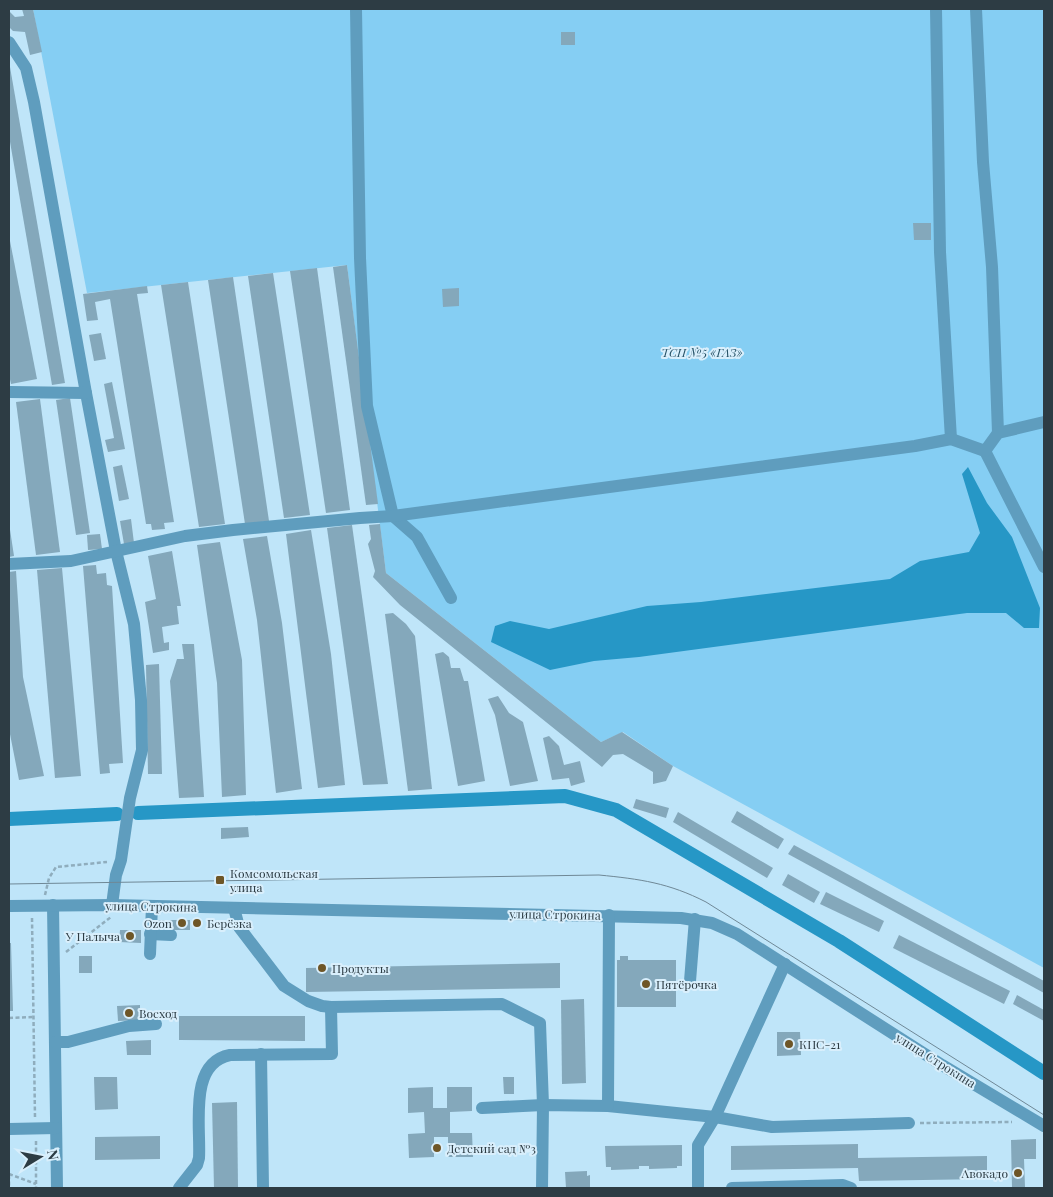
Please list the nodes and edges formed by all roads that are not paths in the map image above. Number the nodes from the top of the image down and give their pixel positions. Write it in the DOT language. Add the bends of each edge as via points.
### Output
graph roads {
  1 [pos="356,9"];
  2 [pos="936,9"];
  3 [pos="976,9"];
  4 [pos="9,42"];
  5 [pos="9,392"];
  6 [pos="86,393"];
  7 [pos="1044,422"];
  8 [pos="998,433"];
  9 [pos="951,439"];
  10 [pos="985,451"];
  11 [pos="393,516"];
  12 [pos="116,551"];
  13 [pos="9,564"];
  14 [pos="1044,567"];
  15 [pos="451,598"];
  16 [pos="53,905"];
  17 [pos="112,905"];
  18 [pos="9,906"];
  19 [pos="152,906"];
  20 [pos="234,908"];
  21 [pos="609,915"];
  22 [pos="694,919"];
  23 [pos="150,934"];
  24 [pos="171,935"];
  25 [pos="150,954"];
  26 [pos="785,964"];
  27 [pos="690,982"];
  28 [pos="331,1007"];
  29 [pos="156,1024"];
  30 [pos="55,1042"];
  31 [pos="261,1054"];
  32 [pos="543,1105"];
  33 [pos="608,1106"];
  34 [pos="482,1108"];
  35 [pos="715,1117"];
  36 [pos="909,1123"];
  37 [pos="1041,1124"];
  38 [pos="56,1128"];
  39 [pos="9,1129"];
  40 [pos="57,1188"];
  41 [pos="179,1188"];
  42 [pos="263,1188"];
  43 [pos="542,1188"];
  44 [pos="698,1188"];
  45 [pos="732,1188"];
  46 [pos="851,1188"];
  1 -- 11 [label="street" via="360,258 367,406"];
  2 -- 9 [label="street" via="940,252"];
  3 -- 8 [label="street" via="992,267"];
  4 -- 6 [label="street" via="26,68 34,102"];
  5 -- 6 [label="street"];
  6 -- 12 [label="street"];
  7 -- 8 [label="street"];
  8 -- 10 [label="street"];
  9 -- 10 [label="street"];
  9 -- 11 [label="street" via="905,448"];
  10 -- 14 [label="street"];
  11 -- 12 [label="street" via="185,536"];
  11 -- 15 [label="street" via="417,537"];
  12 -- 13 [label="street" via="71,561"];
  12 -- 17 [label="street" via="134,624 142,750 130,798"];
  16 -- 17 [label="street, улица Строкина"];
  16 -- 18 [label="street, улица Строкина"];
  16 -- 30 [label="street"];
  17 -- 19 [label="street, улица Строкина"];
  19 -- 20 [label="street, улица Строкина"];
  19 -- 23 [label="street"];
  20 -- 21 [label="street, улица Строкина"];
  20 -- 28 [label="street" via="239,927 284,986 308,1001"];
  21 -- 22 [label="street, улица Строкина"];
  21 -- 33 [label="street"];
  22 -- 26 [label="street, улица Строкина" via="737,934"];
  22 -- 27 [label="street"];
  23 -- 24 [label="street"];
  23 -- 25 [label="street"];
  26 -- 35 [label="street"];
  26 -- 37 [label="street, улица Строкина"];
  28 -- 31 [label="street" via="332,1054"];
  28 -- 32 [label="street" via="502,1004 540,1023"];
  29 -- 30 [label="street" via="129,1026 68,1042"];
  30 -- 38 [label="street"];
  31 -- 41 [label="street" via="223,1056 206,1072 200,1094 199,1158 197,1166"];
  31 -- 42 [label="street"];
  32 -- 33 [label="street"];
  32 -- 34 [label="street"];
  32 -- 43 [label="street"];
  33 -- 35 [label="street"];
  35 -- 36 [label="street" via="772,1127"];
  35 -- 44 [label="street" via="698,1145"];
  38 -- 39 [label="street"];
  38 -- 40 [label="street"];
  45 -- 46 [label="street" via="843,1185"];
}
